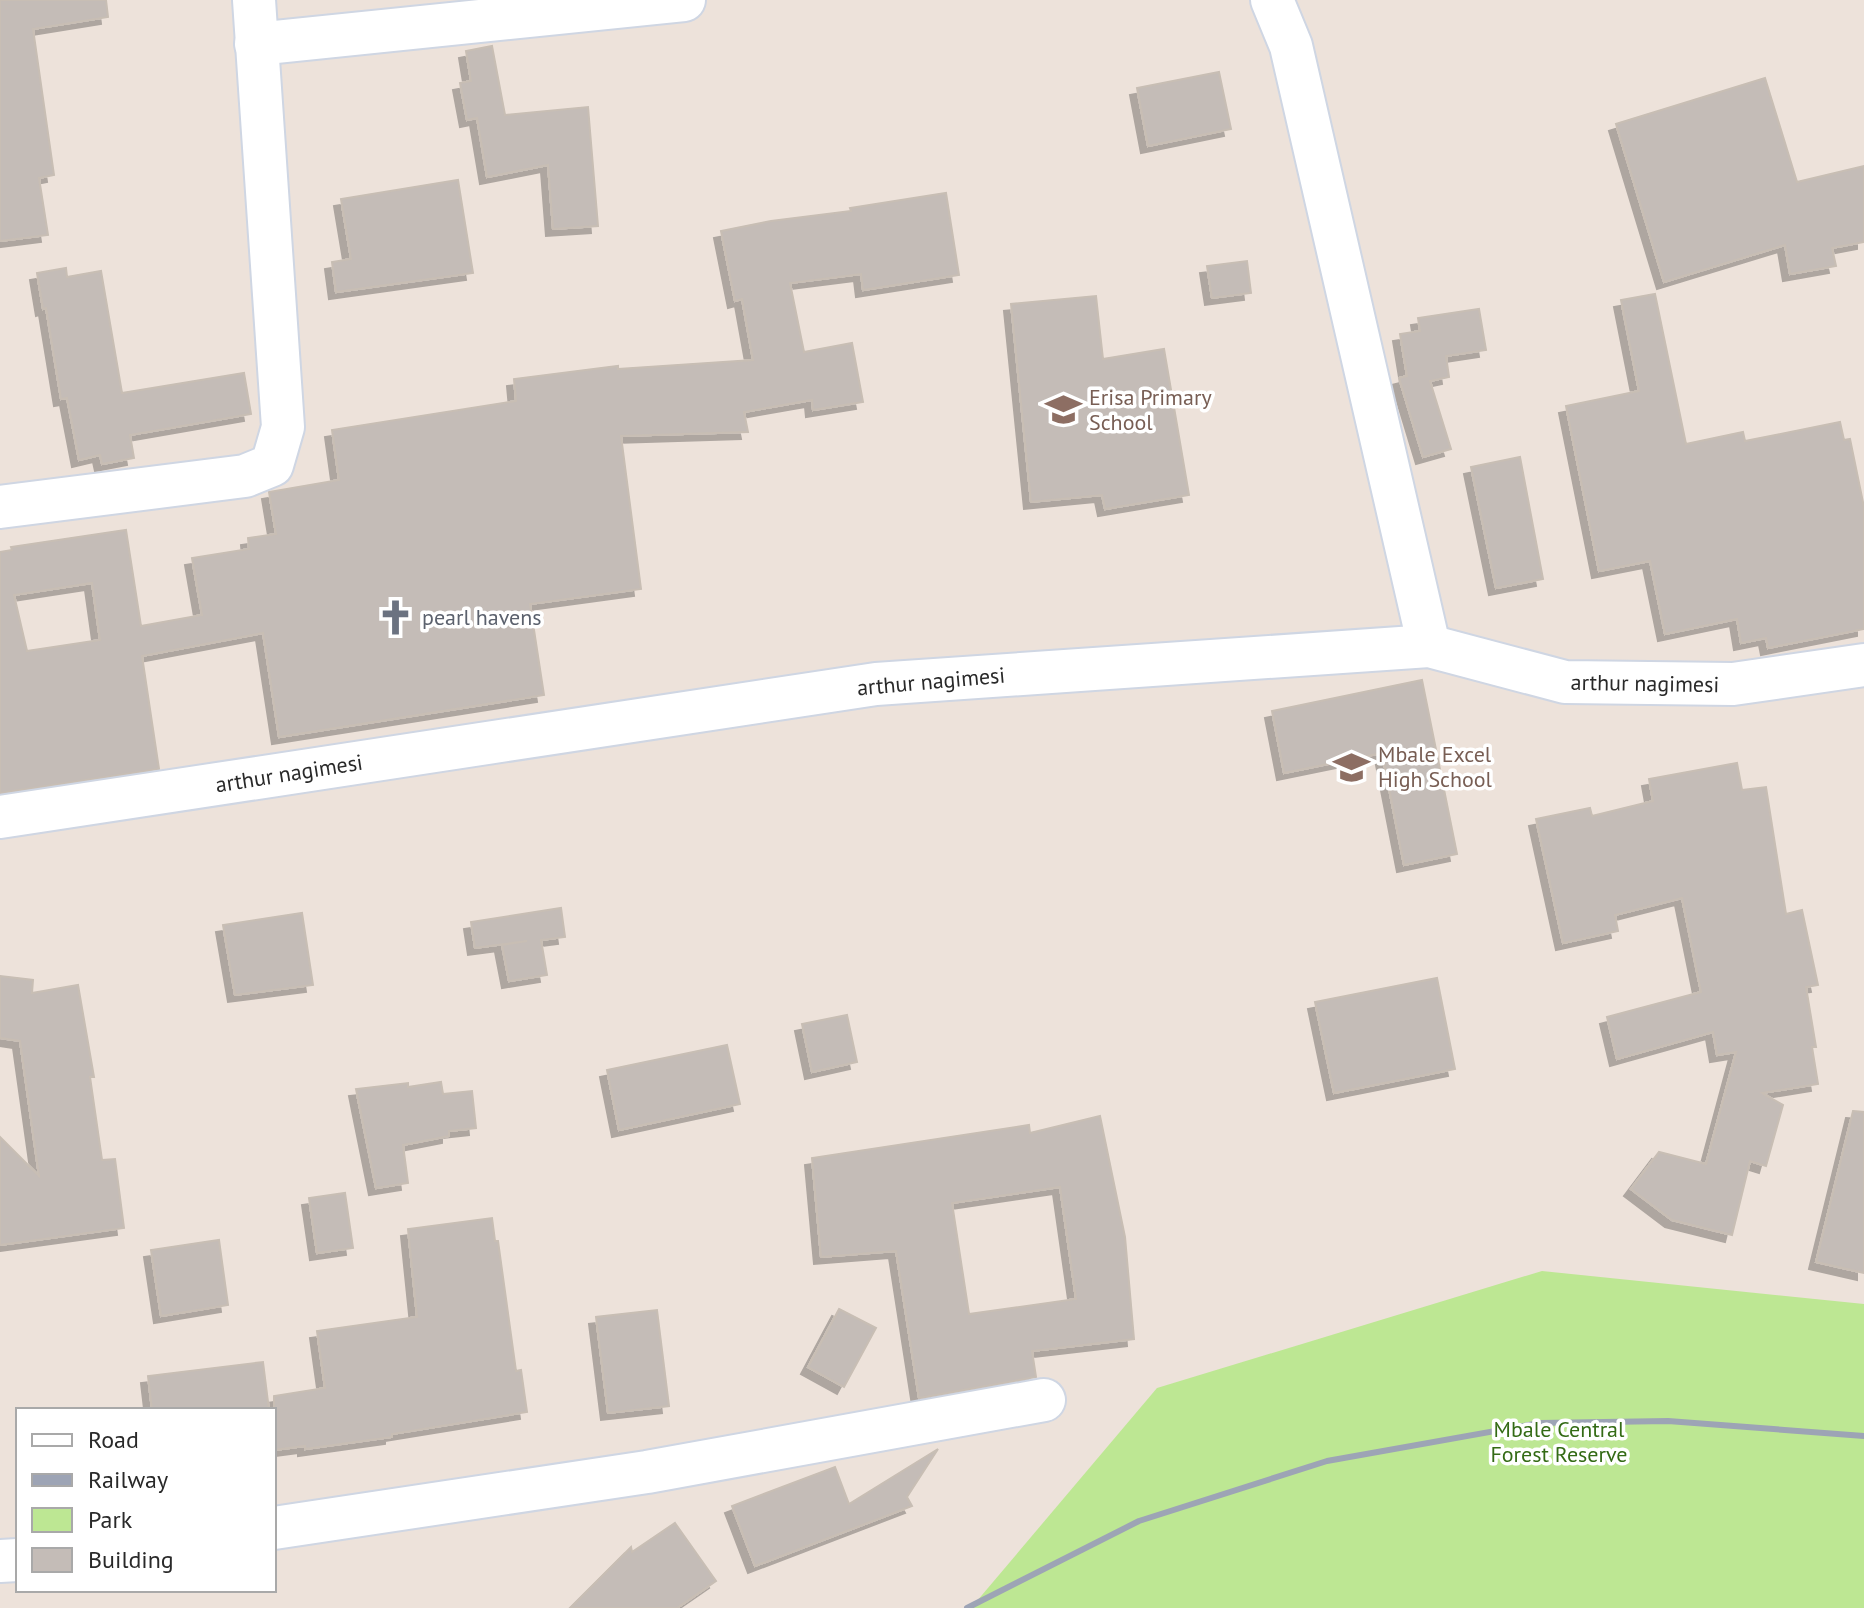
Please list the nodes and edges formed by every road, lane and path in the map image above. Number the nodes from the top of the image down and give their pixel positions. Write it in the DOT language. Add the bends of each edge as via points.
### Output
graph roads {
  1 [pos="254,0"];
  2 [pos="684,0"];
  3 [pos="1272,0"];
  4 [pos="256,44"];
  5 [pos="0,507"];
  6 [pos="1429,646"];
  7 [pos="1864,665"];
  8 [pos="0,817"];
  9 [pos="1044,1400"];
  10 [pos="276,1528"];
  1 -- 4 [label="street"];
  2 -- 4 [label="street"];
  3 -- 6 [label="street" via="1291,46"];
  4 -- 5 [label="street" via="283,427 272,465 245,476"];
  6 -- 7 [label="street, arthur nagimesi" via="1565,682 1733,684"];
  6 -- 8 [label="street, arthur nagimesi" via="876,684"];
  9 -- 10 [label="street" via="647,1472"];
}
